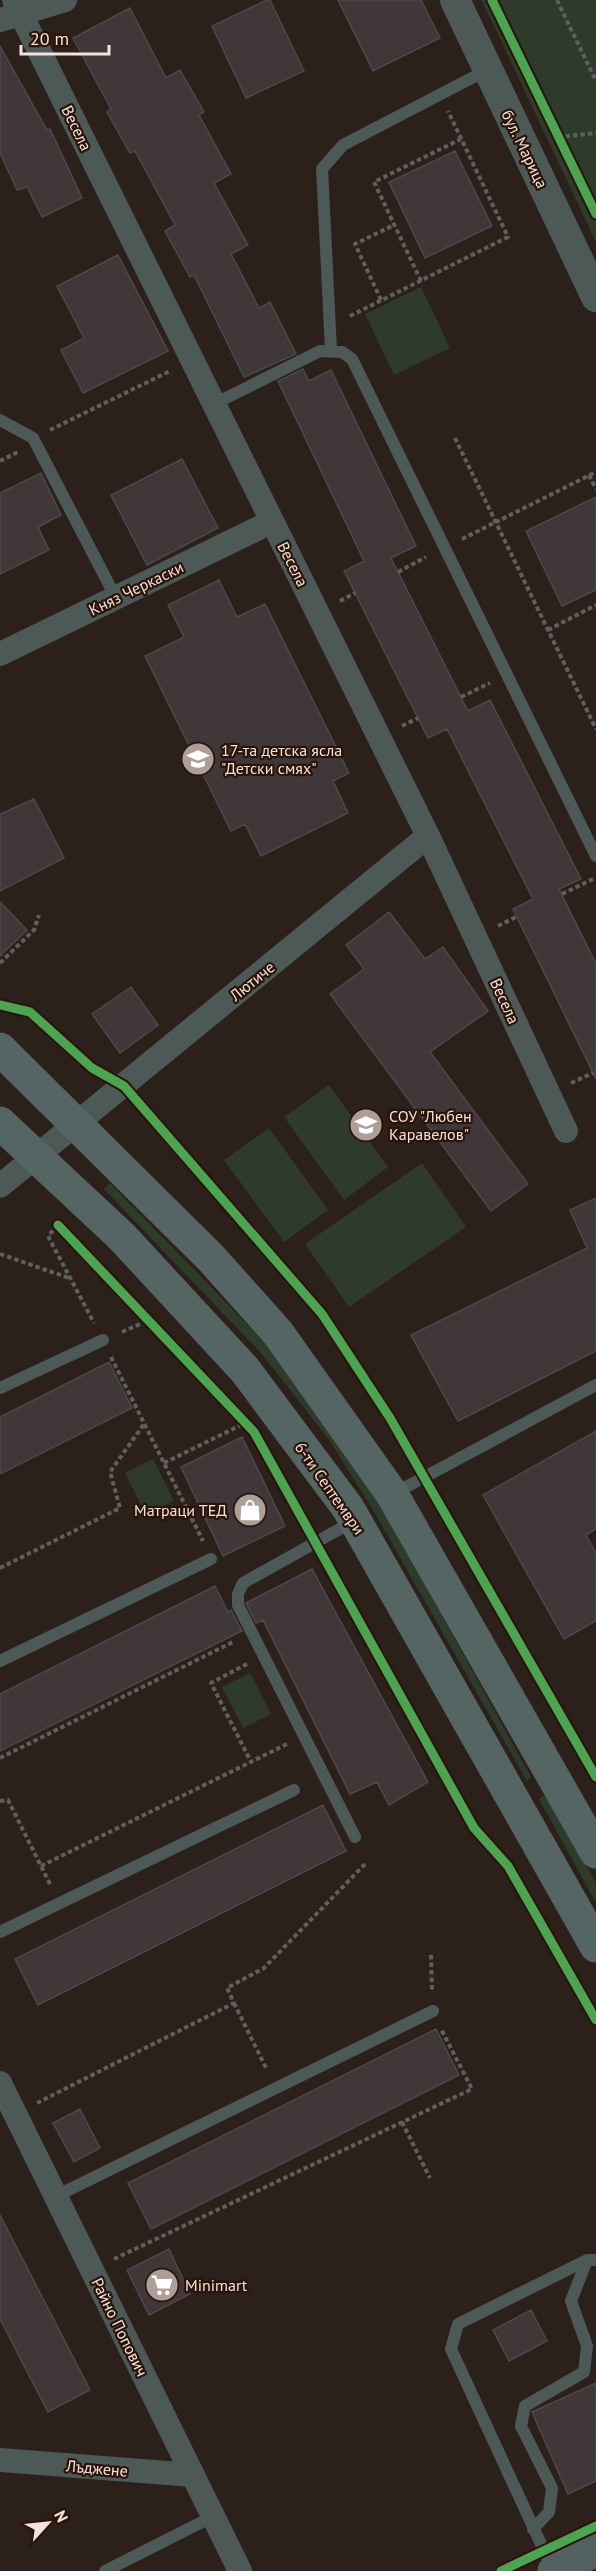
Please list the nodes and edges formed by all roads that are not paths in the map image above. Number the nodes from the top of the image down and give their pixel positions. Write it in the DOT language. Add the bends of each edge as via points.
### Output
graph roads {
  1 [pos="65,0"];
  2 [pos="454,0"];
  3 [pos="12,11"];
  4 [pos="487,70"];
  5 [pos="596,297"];
  6 [pos="331,350"];
  7 [pos="214,404"];
  8 [pos="0,420"];
  9 [pos="272,522"];
  10 [pos="116,598"];
  11 [pos="0,654"];
  12 [pos="428,836"];
  13 [pos="596,856"];
  14 [pos="0,1049"];
  15 [pos="0,1123"];
  16 [pos="75,1124"];
  17 [pos="566,1131"];
  18 [pos="37,1156"];
  19 [pos="0,1186"];
  20 [pos="103,1340"];
  21 [pos="596,1385"];
  22 [pos="0,1388"];
  23 [pos="392,1494"];
  24 [pos="355,1520"];
  25 [pos="212,1559"];
  26 [pos="0,1661"];
  27 [pos="294,1790"];
  28 [pos="355,1837"];
  29 [pos="596,1852"];
  30 [pos="0,1932"];
  31 [pos="596,1946"];
  32 [pos="433,2011"];
  33 [pos="0,2083"];
  34 [pos="56,2196"];
  35 [pos="591,2260"];
  36 [pos="0,2460"];
  37 [pos="193,2475"];
  38 [pos="214,2516"];
  39 [pos="533,2529"];
  40 [pos="596,2550"];
  41 [pos="105,2571"];
  42 [pos="240,2571"];
  43 [pos="554,2571"];
  1 -- 3 [label="street"];
  2 -- 4 [label="street, бул. Марица"];
  3 -- 7 [label="street, Весела"];
  4 -- 5 [label="street, бул. Марица"];
  4 -- 6 [label="lane" via="343,145 322,169"];
  6 -- 7 [label="lane" via="320,351"];
  6 -- 13 [label="lane" via="352,359 358,369"];
  7 -- 9 [label="street, Весела"];
  8 -- 10 [label="lane" via="33,438"];
  9 -- 10 [label="street, Княз Черкаски"];
  9 -- 12 [label="street, Весела"];
  10 -- 11 [label="street, Княз Черкаски"];
  12 -- 16 [label="street, Лютиче"];
  12 -- 17 [label="street, Весела"];
  14 -- 16 [label="main road"];
  15 -- 18 [label="main road, 6-ти Септември"];
  16 -- 18 [label="street, Лютиче"];
  16 -- 23 [label="main road" via="211,1258 278,1334"];
  18 -- 19 [label="street, Лютиче"];
  18 -- 24 [label="main road, 6-ти Септември" via="122,1237 245,1370"];
  20 -- 22 [label="lane"];
  21 -- 23 [label="lane"];
  23 -- 29 [label="main road"];
  24 -- 28 [label="lane" via="243,1583 238,1594 238,1605"];
  24 -- 31 [label="main road, 6-ти Септември"];
  25 -- 26 [label="lane"];
  27 -- 30 [label="lane"];
  32 -- 34 [label="lane"];
  33 -- 34 [label="street, Райно Попович"];
  34 -- 37 [label="street, Райно Попович"];
  35 -- 39 [label="lane" via="571,2301 586,2346 584,2372 525,2406 521,2426 552,2488 549,2512"];
  35 -- 39 [label="lane" via="458,2324 451,2349"];
  36 -- 37 [label="street, Лъджене"];
  37 -- 38 [label="street, Райно Попович"];
  38 -- 41 [label="lane"];
  38 -- 42 [label="street, Райно Попович"];
  39 -- 43 [label="lane"];
  40 -- 43 [label="main road"];
}
